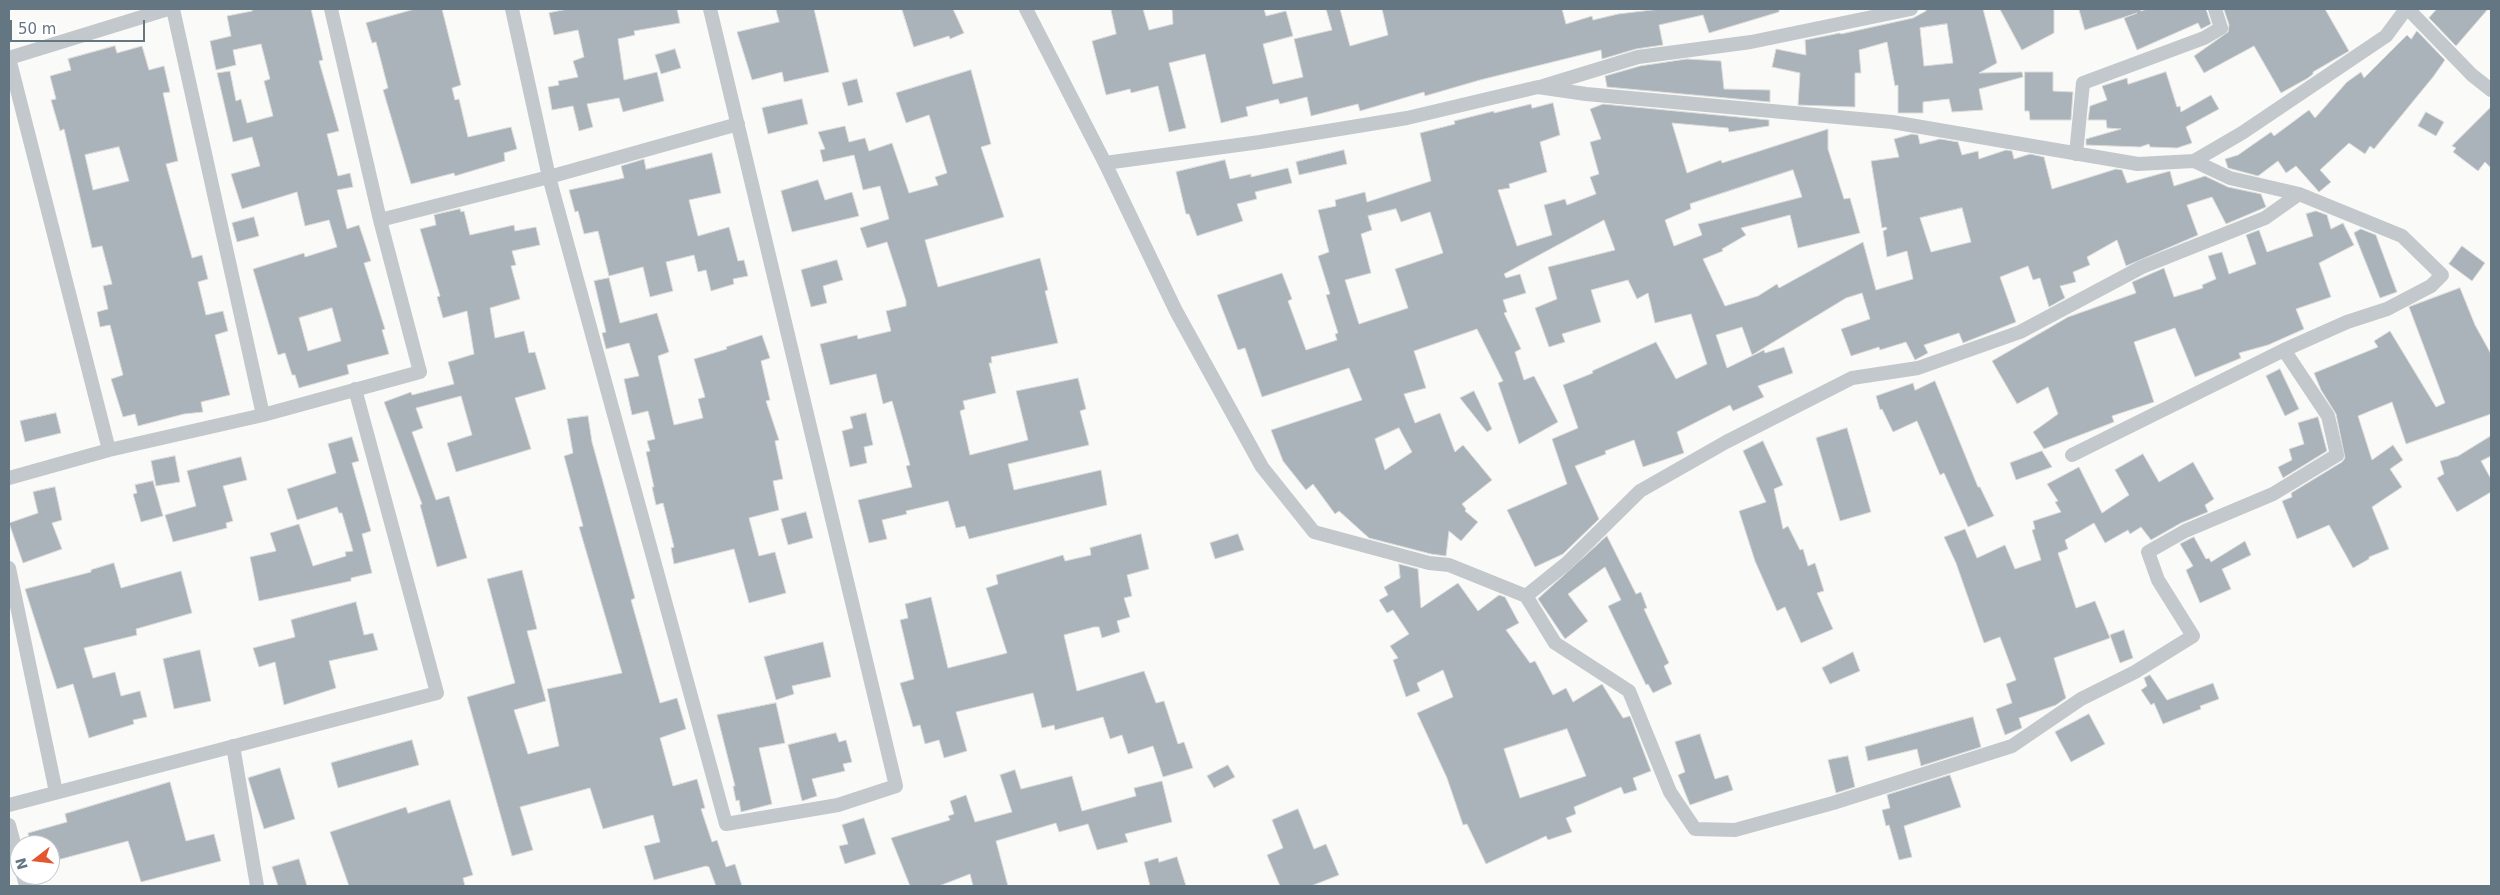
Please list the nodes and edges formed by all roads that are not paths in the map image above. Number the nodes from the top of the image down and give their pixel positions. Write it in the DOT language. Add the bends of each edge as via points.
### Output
graph roads {
  1 [pos="168,9"];
  2 [pos="173,9"];
  3 [pos="331,9"];
  4 [pos="512,9"];
  5 [pos="710,9"];
  6 [pos="1026,9"];
  7 [pos="1911,9"];
  8 [pos="2214,9"];
  9 [pos="2407,9"];
  10 [pos="145,12"];
  11 [pos="9,58"];
  12 [pos="1538,87"];
  13 [pos="2491,90"];
  14 [pos="738,124"];
  15 [pos="2076,154"];
  16 [pos="2194,161"];
  17 [pos="1105,163"];
  18 [pos="549,177"];
  19 [pos="2299,194"];
  20 [pos="380,220"];
  21 [pos="2284,350"];
  22 [pos="355,389"];
  23 [pos="264,415"];
  24 [pos="109,450"];
  25 [pos="2072,455"];
  26 [pos="9,478"];
  27 [pos="9,568"];
  28 [pos="1526,596"];
  29 [pos="233,746"];
  30 [pos="56,792"];
  31 [pos="9,805"];
  32 [pos="257,886"];
  1 -- 10 [label="street"];
  2 -- 23 [label="street"];
  3 -- 20 [label="street"];
  4 -- 18 [label="street"];
  5 -- 14 [label="street"];
  6 -- 17 [label="street"];
  7 -- 12 [label="street" via="1751,42 1638,58"];
  8 -- 15 [label="street" via="2222,28 2204,38 2083,83"];
  9 -- 13 [label="street"];
  9 -- 16 [label="street" via="2386,36 2242,134"];
  10 -- 11 [label="street"];
  11 -- 24 [label="street"];
  12 -- 15 [label="street" via="1892,122"];
  12 -- 17 [label="street" via="1407,118"];
  14 -- 18 [label="street"];
  14 -- 18 [label="street" via="896,786 838,805 726,824"];
  15 -- 16 [label="street" via="2138,164"];
  16 -- 19 [label="street" via="2230,178"];
  17 -- 28 [label="street" via="1176,311 1262,467 1314,532 1429,563 1449,565"];
  18 -- 20 [label="street"];
  19 -- 21 [label="street" via="2402,236 2442,275 2431,286 2386,309"];
  19 -- 28 [label="street" via="2265,218 2142,267 2020,332 1918,368 1852,378 1726,442 1640,491 1567,563"];
  20 -- 22 [label="street" via="420,372"];
  21 -- 25 [label="street"];
  21 -- 28 [label="street" via="2328,416 2337,455 2273,494 2185,531 2148,552 2158,580 2193,636 2135,672 2081,699 2012,746 1833,803 1735,830 1695,829 1670,792 1629,692 1555,643"];
  22 -- 23 [label="street"];
  22 -- 29 [label="street" via="437,693"];
  23 -- 24 [label="street"];
  24 -- 26 [label="street"];
  27 -- 30 [label="street"];
  29 -- 30 [label="street"];
  29 -- 32 [label="street"];
  30 -- 31 [label="street"];
}
